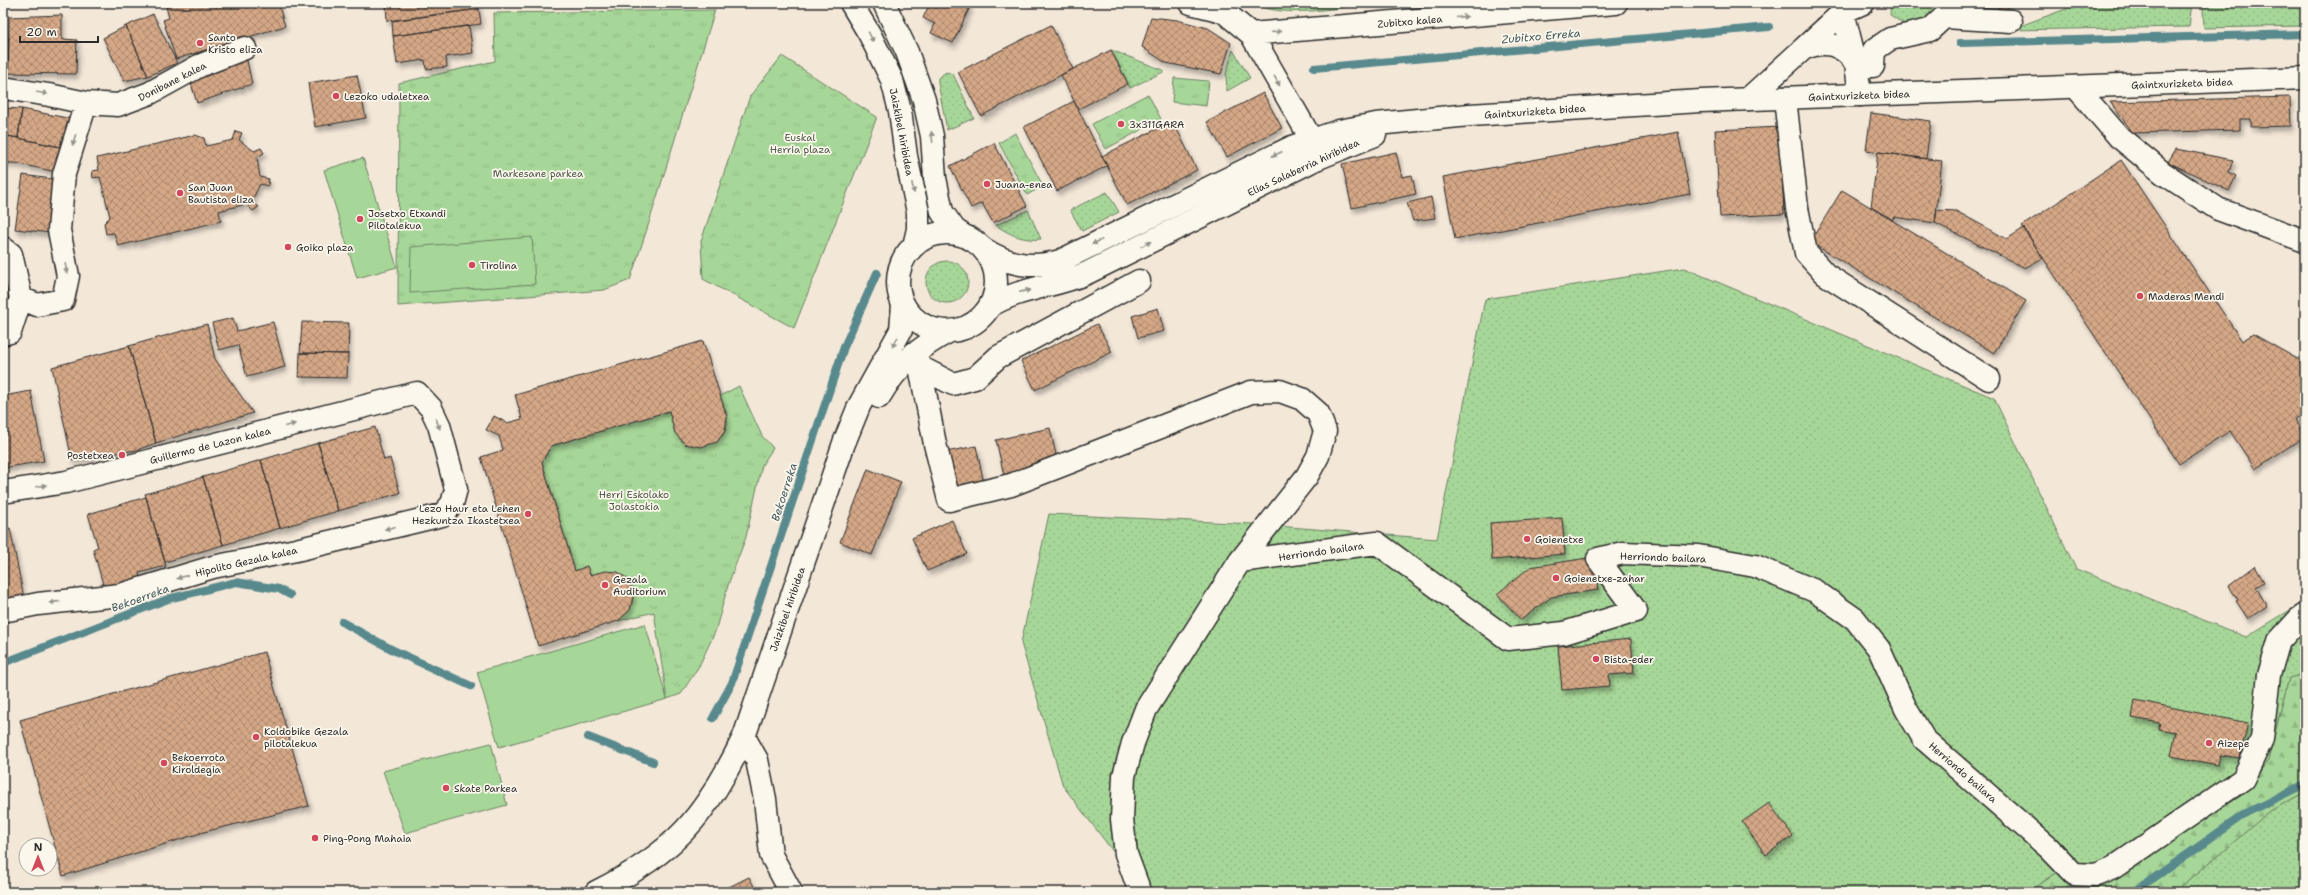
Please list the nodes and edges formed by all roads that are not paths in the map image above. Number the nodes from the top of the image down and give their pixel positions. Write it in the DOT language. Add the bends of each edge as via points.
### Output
graph roads {
  1 [pos="851,3"];
  2 [pos="1191,3"];
  3 [pos="1616,3"];
  4 [pos="1863,3"];
  5 [pos="883,6"];
  6 [pos="1838,6"];
  7 [pos="2011,21"];
  8 [pos="1252,34"];
  9 [pos="245,48"];
  10 [pos="1796,56"];
  11 [pos="1856,64"];
  12 [pos="2305,78"];
  13 [pos="2076,87"];
  14 [pos="3,88"];
  15 [pos="1860,95"];
  16 [pos="1795,97"];
  17 [pos="1748,99"];
  18 [pos="86,103"];
  19 [pos="1413,120"];
  20 [pos="1313,140"];
  21 [pos="1346,146"];
  22 [pos="964,236"];
  23 [pos="2305,241"];
  24 [pos="914,246"];
  25 [pos="3,248"];
  26 [pos="982,248"];
  27 [pos="1139,281"];
  28 [pos="20,298"];
  29 [pos="904,305"];
  30 [pos="990,306"];
  31 [pos="950,331"];
  32 [pos="7,333"];
  33 [pos="917,360"];
  34 [pos="1988,379"];
  35 [pos="831,481"];
  36 [pos="3,492"];
  37 [pos="442,515"];
  38 [pos="1240,561"];
  39 [pos="3,611"];
  40 [pos="2305,615"];
  41 [pos="744,737"];
  42 [pos="596,892"];
  43 [pos="790,892"];
  44 [pos="1140,892"];
  1 -- 24 [label="street, Jaizkibel hiribidea, one-way" via="886,66 897,99 918,212 918,230"];
  2 -- 8 [label="street" via="1223,12"];
  8 -- 3 [label="street, Zubitxo kalea, one-way"];
  4 -- 6 [label="street"];
  22 -- 5 [label="street, one-way" via="955,230 942,212 935,178 932,136 924,100 917,77"];
  6 -- 10 [label="street"];
  6 -- 11 [label="street"];
  7 -- 11 [label="street" via="1944,17 1930,30 1890,39 1874,50 1873,66"];
  8 -- 20 [label="street, one-way"];
  9 -- 18 [label="street, Donibane kalea" via="199,66 118,105"];
  10 -- 11 [label="street" via="1817,44 1832,44 1846,52"];
  10 -- 16 [label="street" via="1790,88"];
  10 -- 17 [label="street"];
  11 -- 15 [label="street"];
  12 -- 13 [label="street, Gaintxurizketa bidea"];
  13 -- 15 [label="street, Gaintxurizketa bidea"];
  13 -- 23 [label="street" via="2119,137 2162,173 2218,209"];
  14 -- 18 [label="street, Donibane kalea, one-way" via="49,94"];
  15 -- 16 [label="street, Gaintxurizketa bidea"];
  16 -- 17 [label="street, Gaintxurizketa bidea"];
  16 -- 34 [label="street" via="1797,208 1806,253 1825,274"];
  17 -- 19 [label="street, Gaintxurizketa bidea" via="1652,103"];
  18 -- 28 [label="street, one-way" via="64,174 59,230 68,276 63,300 37,305"];
  19 -- 20 [label="street, Elias Salaberria hiribidea" via="1339,131"];
  19 -- 21 [label="street, Elias Salaberria hiribidea"];
  20 -- 21 [label="street" via="1330,146"];
  20 -- 26 [label="street, Elias Salaberria hiribidea, one-way" via="1270,158 1060,261 1030,266 1013,264 997,258"];
  30 -- 21 [label="street, Elias Salaberria hiribidea, one-way" via="1016,293 1058,284 1087,273"];
  22 -- 24 [label="street" via="937,234"];
  22 -- 26 [label="street"];
  24 -- 29 [label="street" via="900,268 898,280"];
  25 -- 28 [label="street" via="11,254"];
  26 -- 30 [label="street" via="990,258 996,282"];
  27 -- 33 [label="street" via="998,357 975,378 953,384"];
  28 -- 32 [label="street"];
  29 -- 31 [label="street" via="923,325 936,330"];
  29 -- 35 [label="street, Jaizkibel hiribidea, one-way" via="901,330 859,406"];
  30 -- 31 [label="street" via="973,323"];
  31 -- 33 [label="street" via="932,340"];
  33 -- 35 [label="street, Jaizkibel hiribidea" via="896,371 860,426"];
  33 -- 38 [label="street" via="949,500 1012,485 1251,392 1280,391 1302,399 1318,413 1325,432 1318,456 1307,476"];
  35 -- 41 [label="street, Jaizkibel hiribidea"];
  36 -- 37 [label="street, Guillermo de Lazon kalea, one-way" via="66,482 416,392 431,408 439,424 456,488 452,504"];
  37 -- 39 [label="street, Hipolito Gezala kalea, one-way" via="212,567 120,595 38,604"];
  38 -- 40 [label="street, Herriondo bailara" via="1378,543 1508,639 1564,633 1636,611 1598,559 1624,553 1691,556 1756,566 1814,592 1855,619 1879,649 1906,709 1924,738 2049,848 2074,874 2096,875 2113,868 2243,779 2262,738 2269,675 2279,641"];
  38 -- 44 [label="street" via="1146,709 1133,743 1124,776 1122,819 1126,854"];
  41 -- 42 [label="street, Jaizkibel hiribidea" via="724,779 705,808 685,830 661,853 626,877"];
  41 -- 43 [label="street" via="757,760 765,799 771,855"];
}
